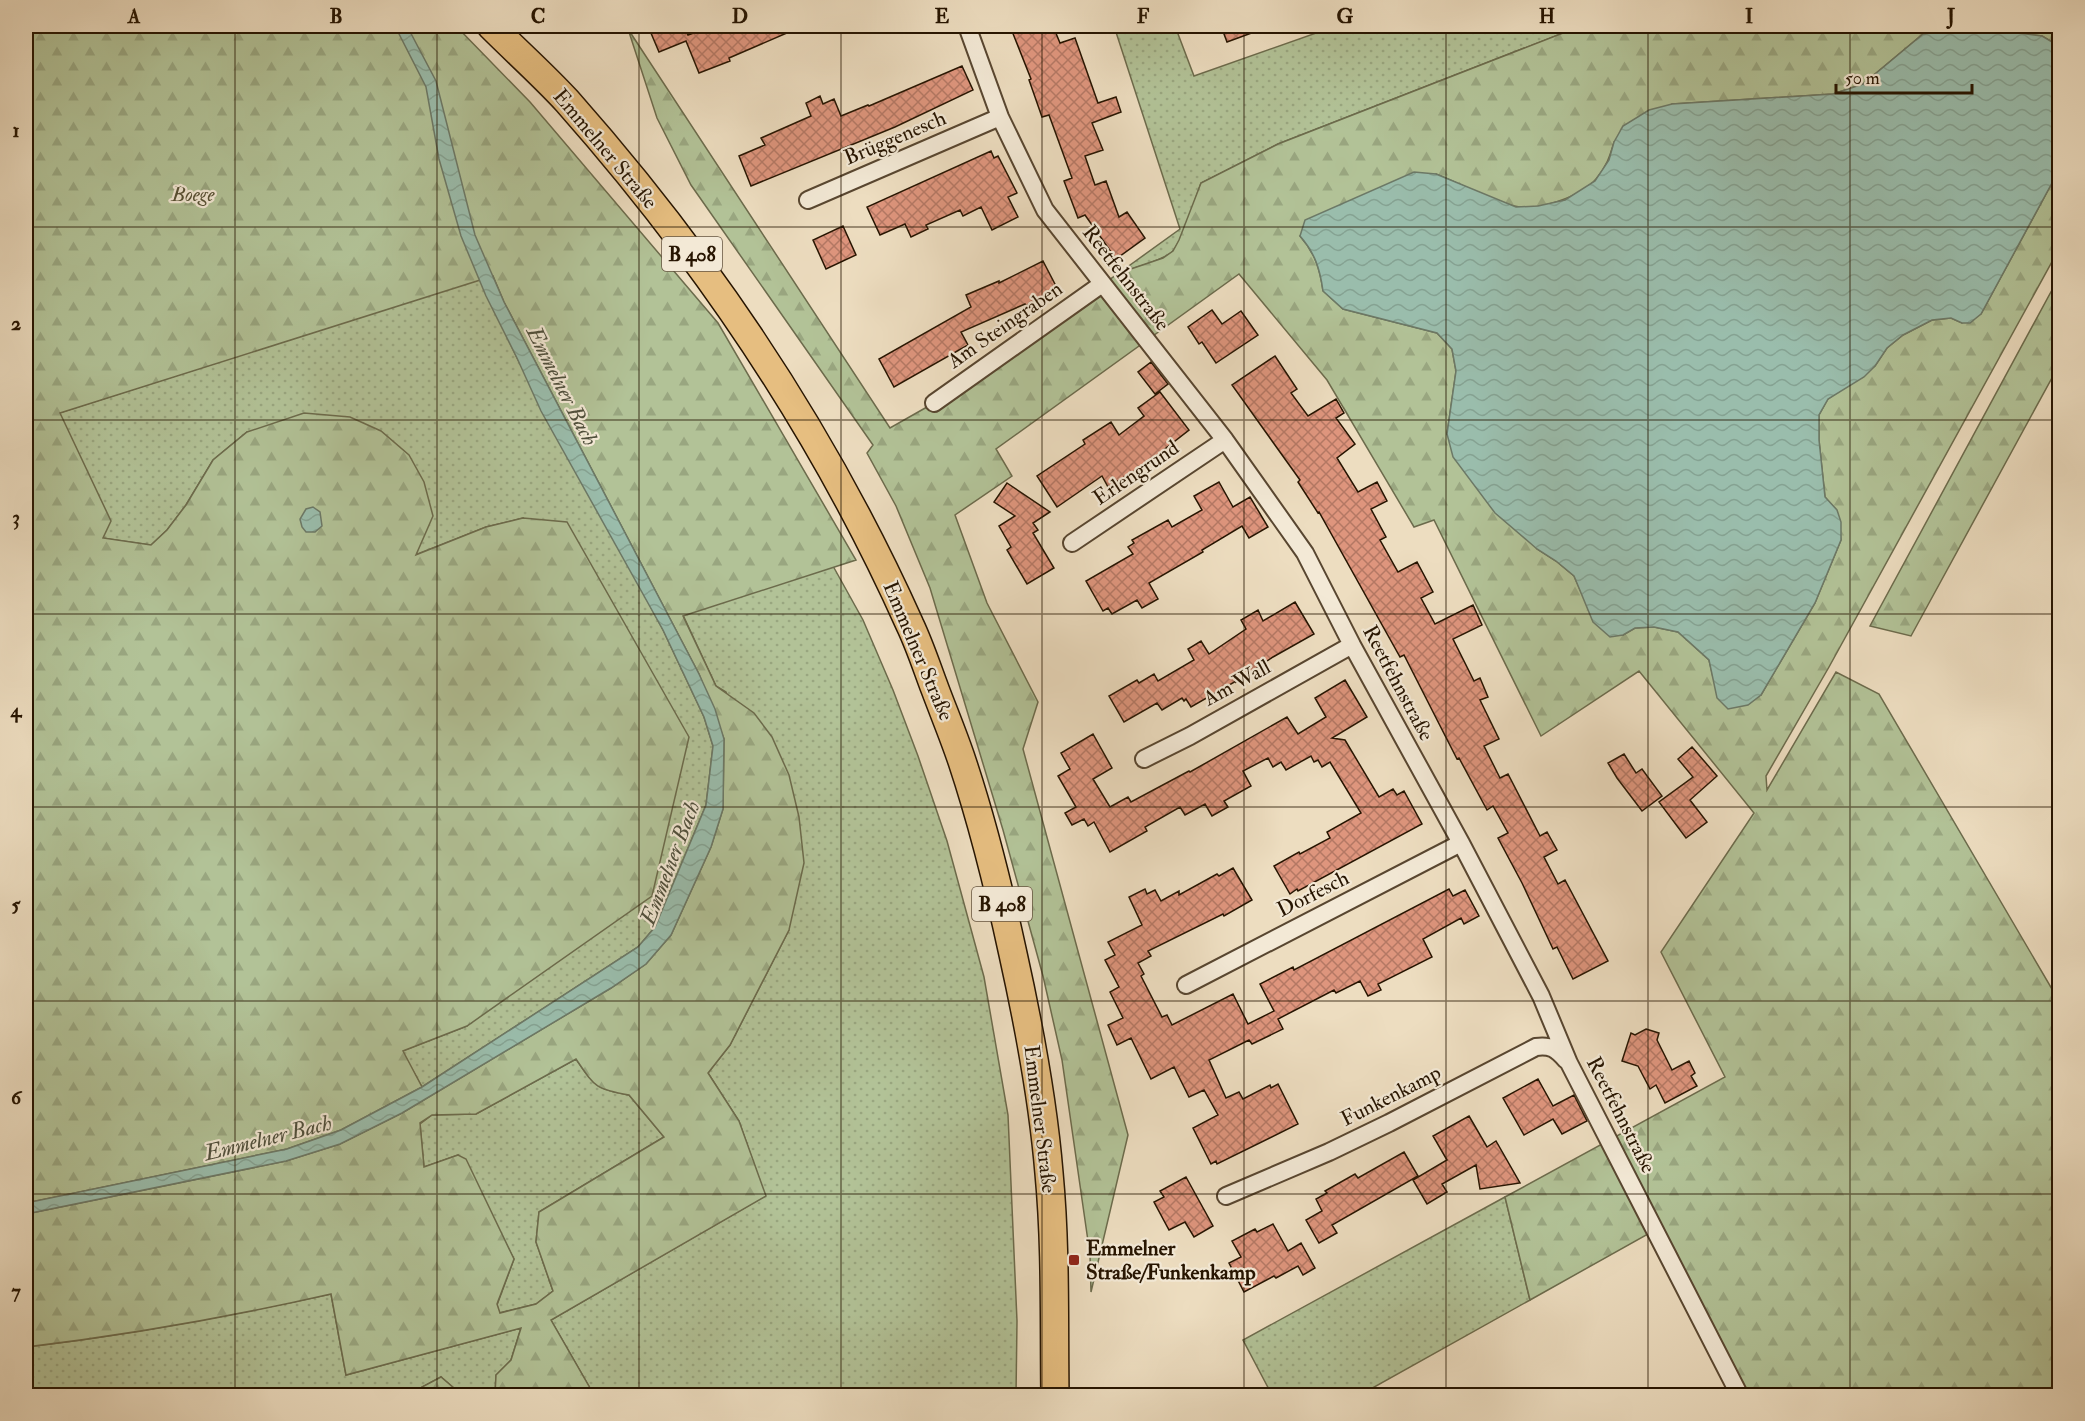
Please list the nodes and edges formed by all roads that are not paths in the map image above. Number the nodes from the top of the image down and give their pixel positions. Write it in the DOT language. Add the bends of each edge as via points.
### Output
graph roads {
  1 [pos="491,26"];
  2 [pos="503,26"];
  3 [pos="967,26"];
  4 [pos="543,77"];
  5 [pos="1000,117"];
  6 [pos="808,200"];
  7 [pos="1102,284"];
  8 [pos="934,403"];
  9 [pos="1225,440"];
  10 [pos="1072,543"];
  11 [pos="1352,645"];
  12 [pos="1144,759"];
  13 [pos="1461,843"];
  14 [pos="1186,985"];
  15 [pos="1569,1063"];
  16 [pos="1226,1196"];
  17 [pos="1055,1395"];
  18 [pos="1740,1395"];
  1 -- 4 [label="main road, Emmelner Straße / B 408"];
  2 -- 4 [label="main road"];
  3 -- 5 [label="street, Reetfehnstraße"];
  4 -- 17 [label="main road, Emmelner Straße / B 408" via="631,176 700,265 777,376 853,504 912,628 962,761 999,891 1024,1005 1049,1173"];
  5 -- 6 [label="street, Brüggenesch"];
  5 -- 7 [label="street, Reetfehnstraße" via="1045,210"];
  7 -- 8 [label="street, Am Steingraben"];
  7 -- 9 [label="street, Reetfehnstraße"];
  9 -- 10 [label="street, Erlengrund"];
  9 -- 11 [label="street, Reetfehnstraße" via="1305,553"];
  11 -- 12 [label="street, Am Wall"];
  11 -- 13 [label="street, Reetfehnstraße"];
  13 -- 14 [label="street, Dorfesch"];
  13 -- 15 [label="street, Reetfehnstraße" via="1541,996"];
  15 -- 16 [label="street, Funkenkamp" via="1556,1049 1536,1047 1389,1124"];
  15 -- 18 [label="street, Reetfehnstraße"];
}
